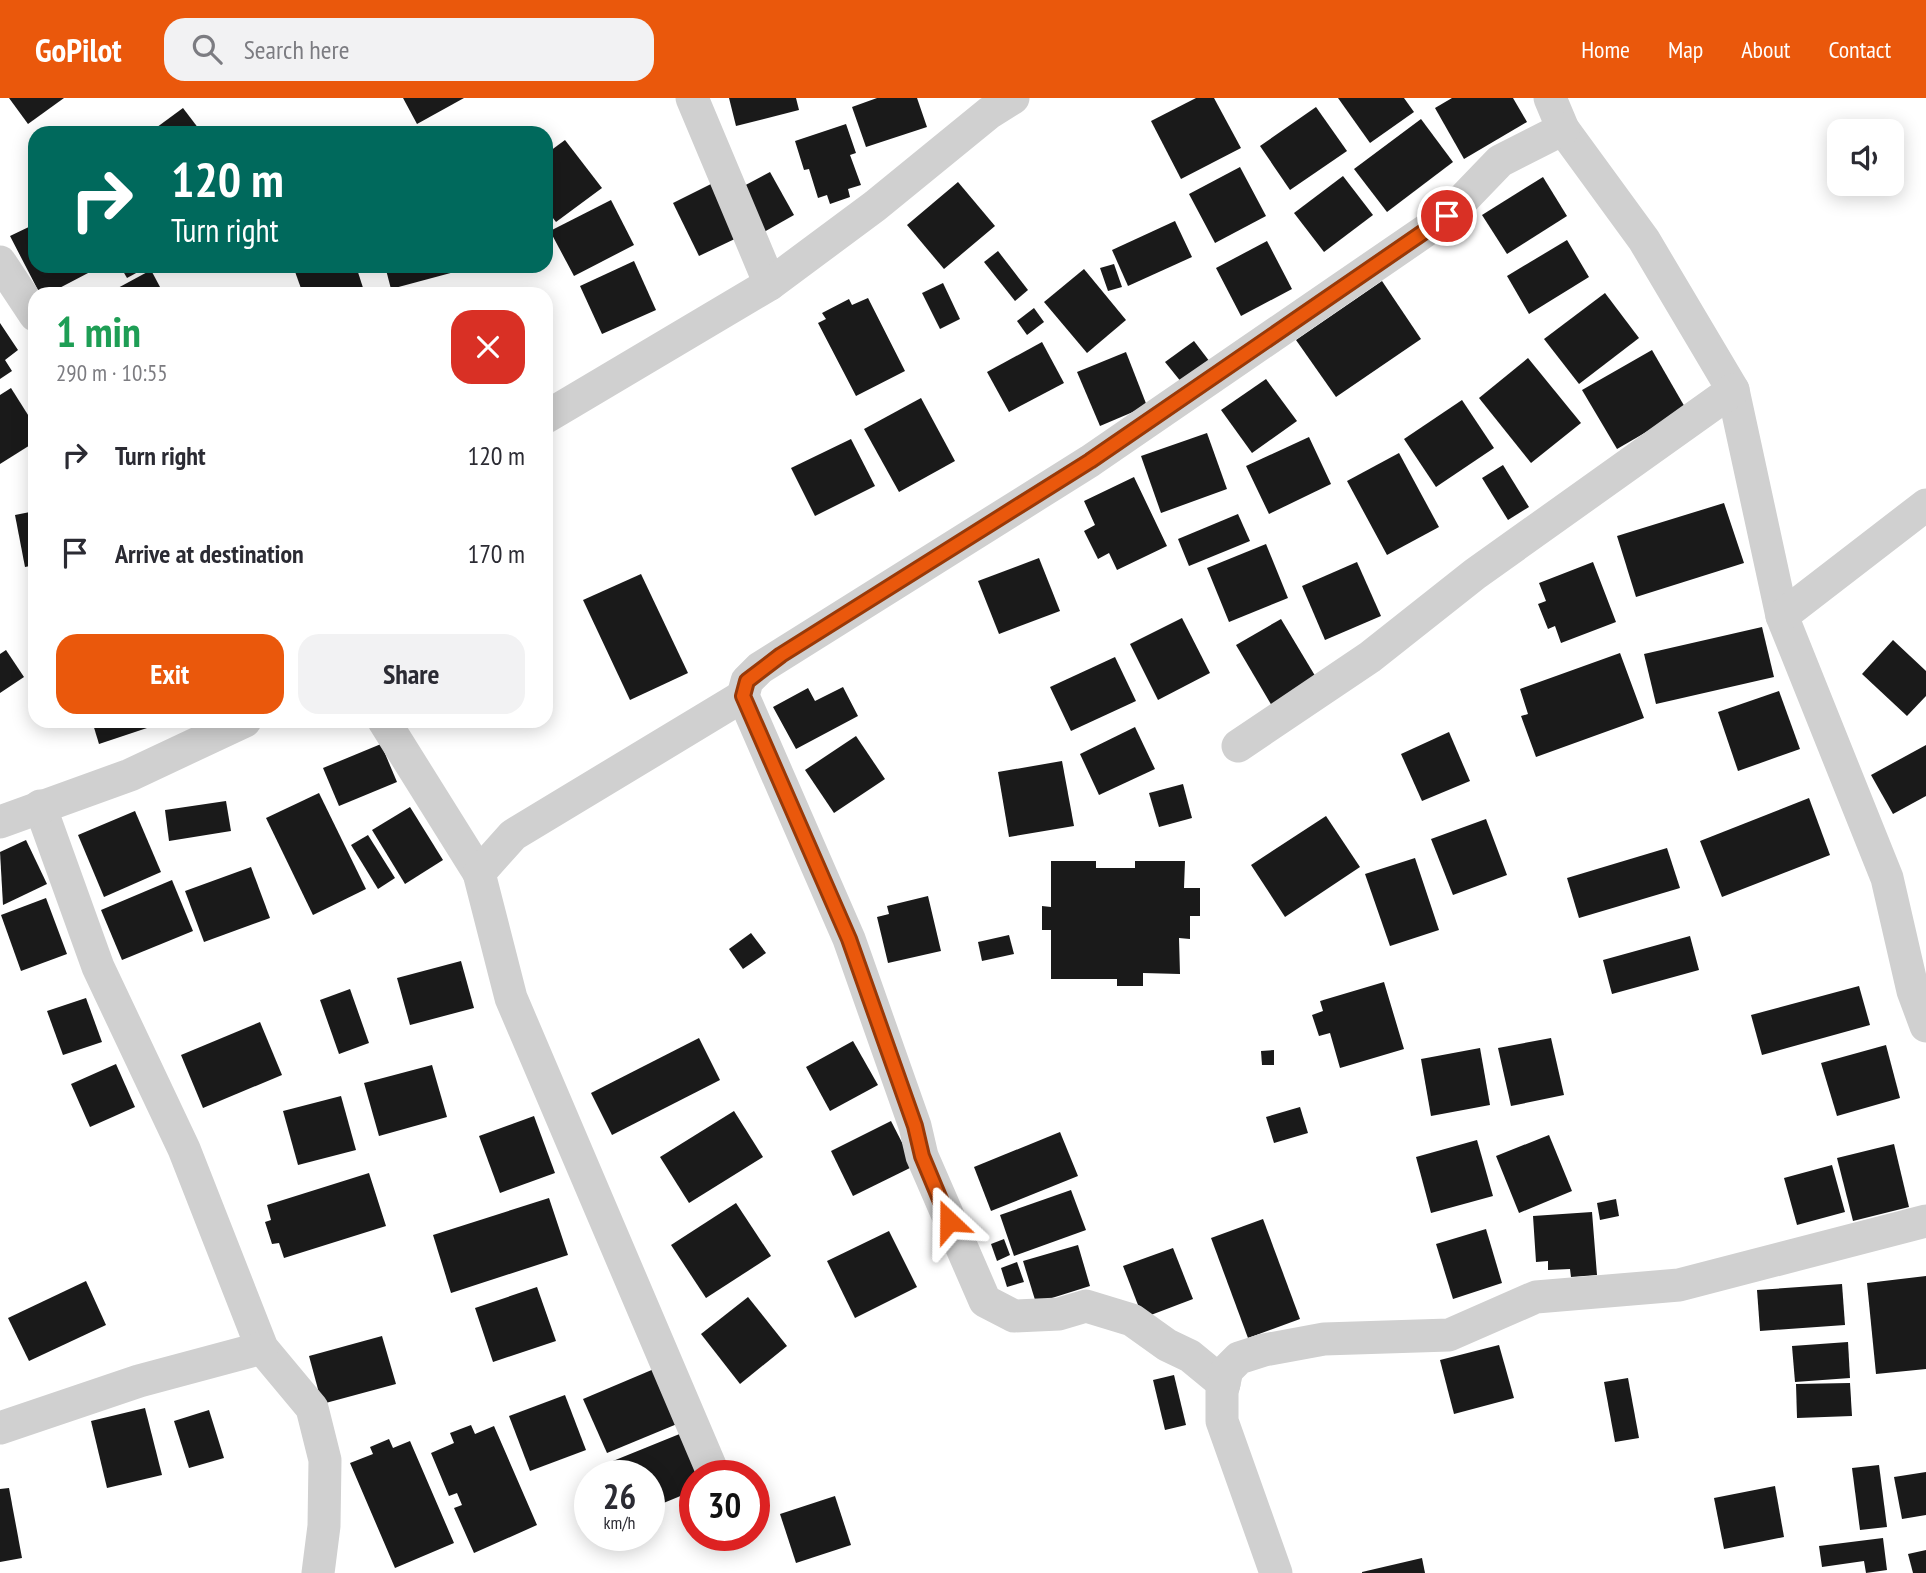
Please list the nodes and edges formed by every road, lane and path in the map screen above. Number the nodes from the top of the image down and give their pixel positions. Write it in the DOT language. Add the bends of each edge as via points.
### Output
graph roads {
  1 [pos="692,98"];
  2 [pos="1013,98"];
  3 [pos="1550,98"];
  4 [pos="1563,129"];
  5 [pos="0,262"];
  6 [pos="770,284"];
  7 [pos="28,304"];
  8 [pos="1733,390"];
  9 [pos="553,413"];
  10 [pos="1926,505"];
  11 [pos="1782,616"];
  12 [pos="743,696"];
  13 [pos="230,728"];
  14 [pos="388,728"];
  15 [pos="1238,746"];
  16 [pos="40,806"];
  17 [pos="0,822"];
  18 [pos="479,873"];
  19 [pos="1926,1026"];
  20 [pos="1926,1221"];
  21 [pos="262,1348"];
  22 [pos="1224,1384"];
  23 [pos="0,1427"];
  24 [pos="708,1460"];
  25 [pos="317,1573"];
  26 [pos="1276,1573"];
  1 -- 6 [label="street"];
  2 -- 6 [label="street"];
  3 -- 4 [label="street"];
  4 -- 8 [label="street" via="1644,240"];
  4 -- 12 [label="street" via="1500,161 1447,216 1090,461 760,668 747,681"];
  5 -- 7 [label="street"];
  6 -- 9 [label="street"];
  8 -- 11 [label="street"];
  8 -- 15 [label="street" via="1475,574 1370,657"];
  10 -- 11 [label="street"];
  11 -- 19 [label="street" via="1887,878 1913,991"];
  12 -- 18 [label="street" via="513,835"];
  12 -- 22 [label="street" via="849,939 922,1156 985,1301 1014,1316 1059,1314 1086,1306 1132,1320 1190,1356"];
  13 -- 16 [label="street" via="130,775"];
  14 -- 18 [label="street"];
  16 -- 17 [label="street"];
  16 -- 21 [label="street" via="98,967 184,1149"];
  18 -- 24 [label="street" via="511,998"];
  20 -- 22 [label="street" via="1679,1285 1536,1297 1449,1335 1324,1339 1264,1350 1239,1358 1227,1370"];
  21 -- 23 [label="street" via="139,1381"];
  21 -- 25 [label="street" via="312,1408 325,1460 324,1526"];
  22 -- 26 [label="street" via="1222,1421"];
}
